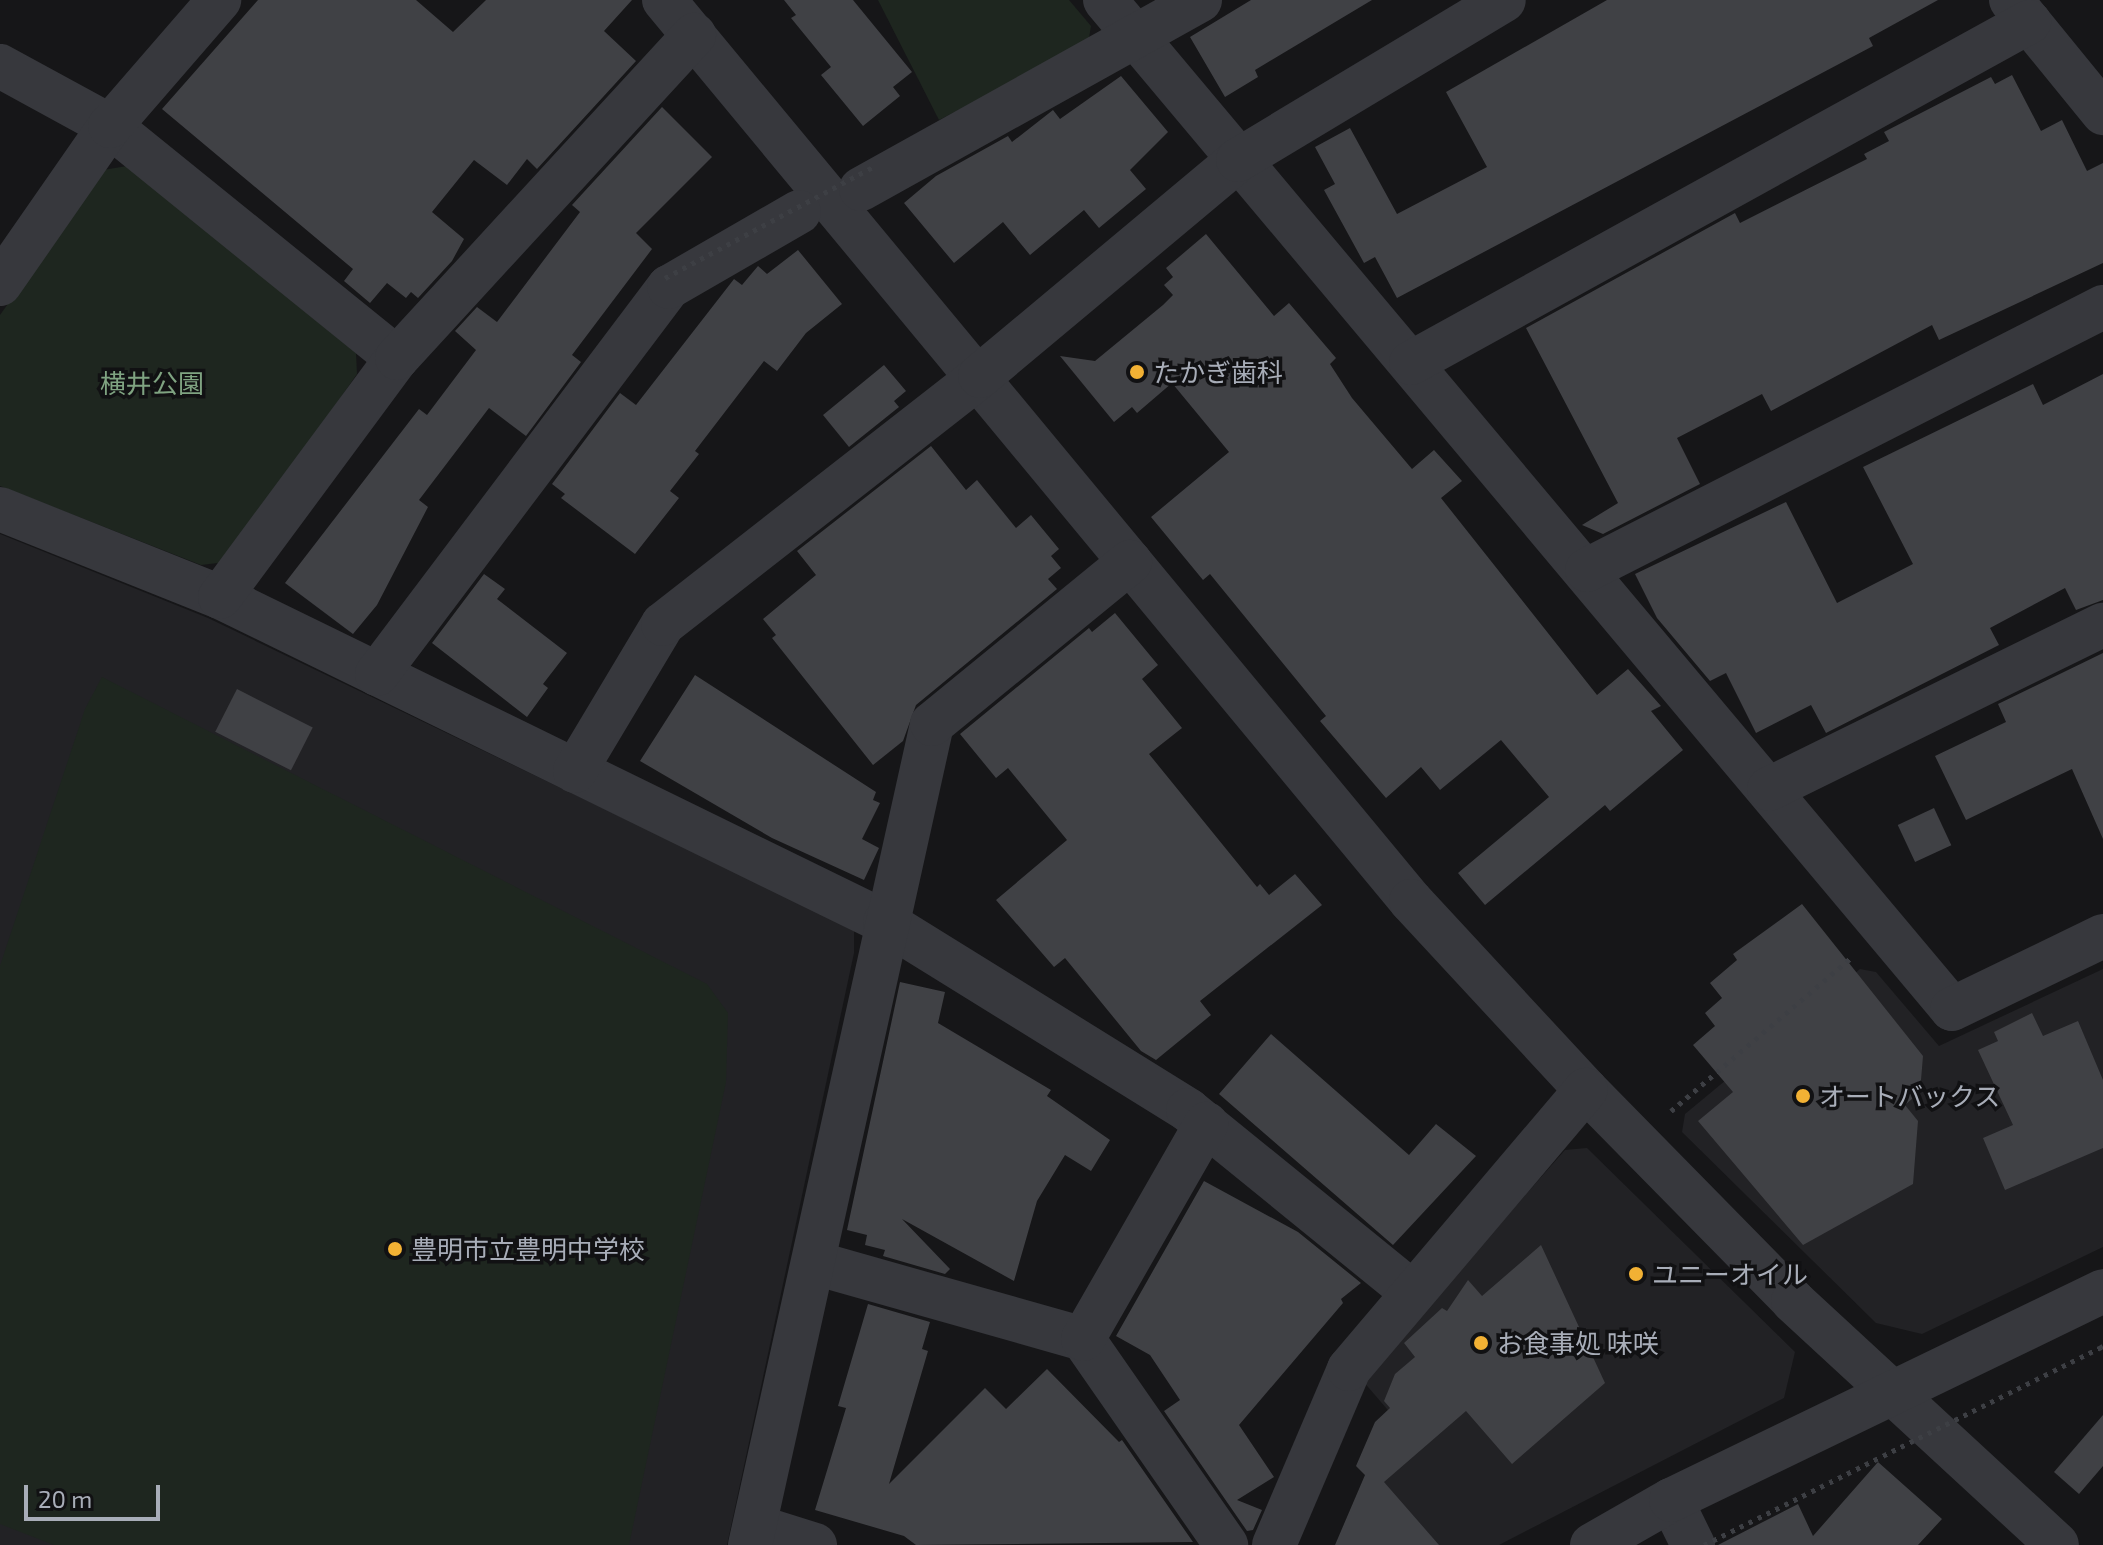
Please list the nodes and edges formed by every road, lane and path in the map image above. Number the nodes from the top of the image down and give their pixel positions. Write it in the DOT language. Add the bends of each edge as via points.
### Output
graph roads {
  1 [pos="219,0"];
  2 [pos="664,0"];
  3 [pos="1105,0"];
  4 [pos="1200,0"];
  5 [pos="1504,0"];
  6 [pos="2020,11"];
  7 [pos="694,35"];
  8 [pos="1137,38"];
  9 [pos="0,66"];
  10 [pos="2103,113"];
  11 [pos="110,126"];
  12 [pos="1238,160"];
  13 [pos="868,178"];
  14 [pos="799,212"];
  15 [pos="665,278"];
  16 [pos="0,284"];
  17 [pos="2103,307"];
  18 [pos="397,358"];
  19 [pos="1411,363"];
  20 [pos="980,376"];
  21 [pos="0,509"];
  22 [pos="1130,562"];
  23 [pos="1587,570"];
  24 [pos="220,597"];
  25 [pos="2103,625"];
  26 [pos="377,674"];
  27 [pos="575,771"];
  28 [pos="1769,789"];
  29 [pos="885,922"];
  30 [pos="1886,929"];
  31 [pos="2103,936"];
  32 [pos="1586,1090"];
  33 [pos="1661,1120"];
  34 [pos="1206,1124"];
  35 [pos="815,1263"];
  36 [pos="2103,1291"];
  37 [pos="1413,1293"];
  38 [pos="1083,1339"];
  39 [pos="2102,1346"];
  40 [pos="1890,1393"];
  41 [pos="1671,1500"];
  42 [pos="752,1536"];
  43 [pos="815,1545"];
  44 [pos="1226,1545"];
  45 [pos="1274,1545"];
  46 [pos="1592,1545"];
  47 [pos="1693,1545"];
  48 [pos="1704,1545"];
  49 [pos="2057,1545"];
  1 -- 11 [label="street"];
  2 -- 7 [label="street"];
  3 -- 8 [label="street"];
  4 -- 8 [label="street"];
  5 -- 12 [label="street"];
  6 -- 10 [label="street"];
  6 -- 19 [label="street"];
  7 -- 18 [label="street"];
  7 -- 20 [label="street"];
  8 -- 12 [label="street"];
  8 -- 13 [label="street"];
  9 -- 11 [label="street"];
  11 -- 16 [label="street"];
  11 -- 18 [label="street"];
  12 -- 19 [label="street"];
  12 -- 20 [label="street"];
  13 -- 15 [label="path, bridge"];
  14 -- 26 [label="street" via="669,287"];
  17 -- 23 [label="street"];
  18 -- 24 [label="street"];
  19 -- 23 [label="street"];
  20 -- 22 [label="street"];
  20 -- 27 [label="street" via="663,624"];
  21 -- 24 [label="street"];
  22 -- 29 [label="street" via="932,724"];
  22 -- 32 [label="street" via="1411,901"];
  23 -- 28 [label="street"];
  24 -- 26 [label="street"];
  25 -- 28 [label="street"];
  26 -- 27 [label="street"];
  27 -- 29 [label="street"];
  28 -- 30 [label="street"];
  29 -- 34 [label="street"];
  29 -- 35 [label="street"];
  30 -- 31 [label="street" via="1952,1009"];
  30 -- 33 [label="path"];
  32 -- 37 [label="street"];
  32 -- 40 [label="street"];
  34 -- 37 [label="street"];
  34 -- 38 [label="street"];
  35 -- 38 [label="street"];
  35 -- 42 [label="street"];
  36 -- 40 [label="street"];
  37 -- 45 [label="street" via="1349,1369"];
  38 -- 44 [label="street"];
  39 -- 48 [label="path, bridge"];
  40 -- 41 [label="street"];
  40 -- 49 [label="street"];
  41 -- 46 [label="street"];
  41 -- 47 [label="street"];
  42 -- 43 [label="street"];
}
